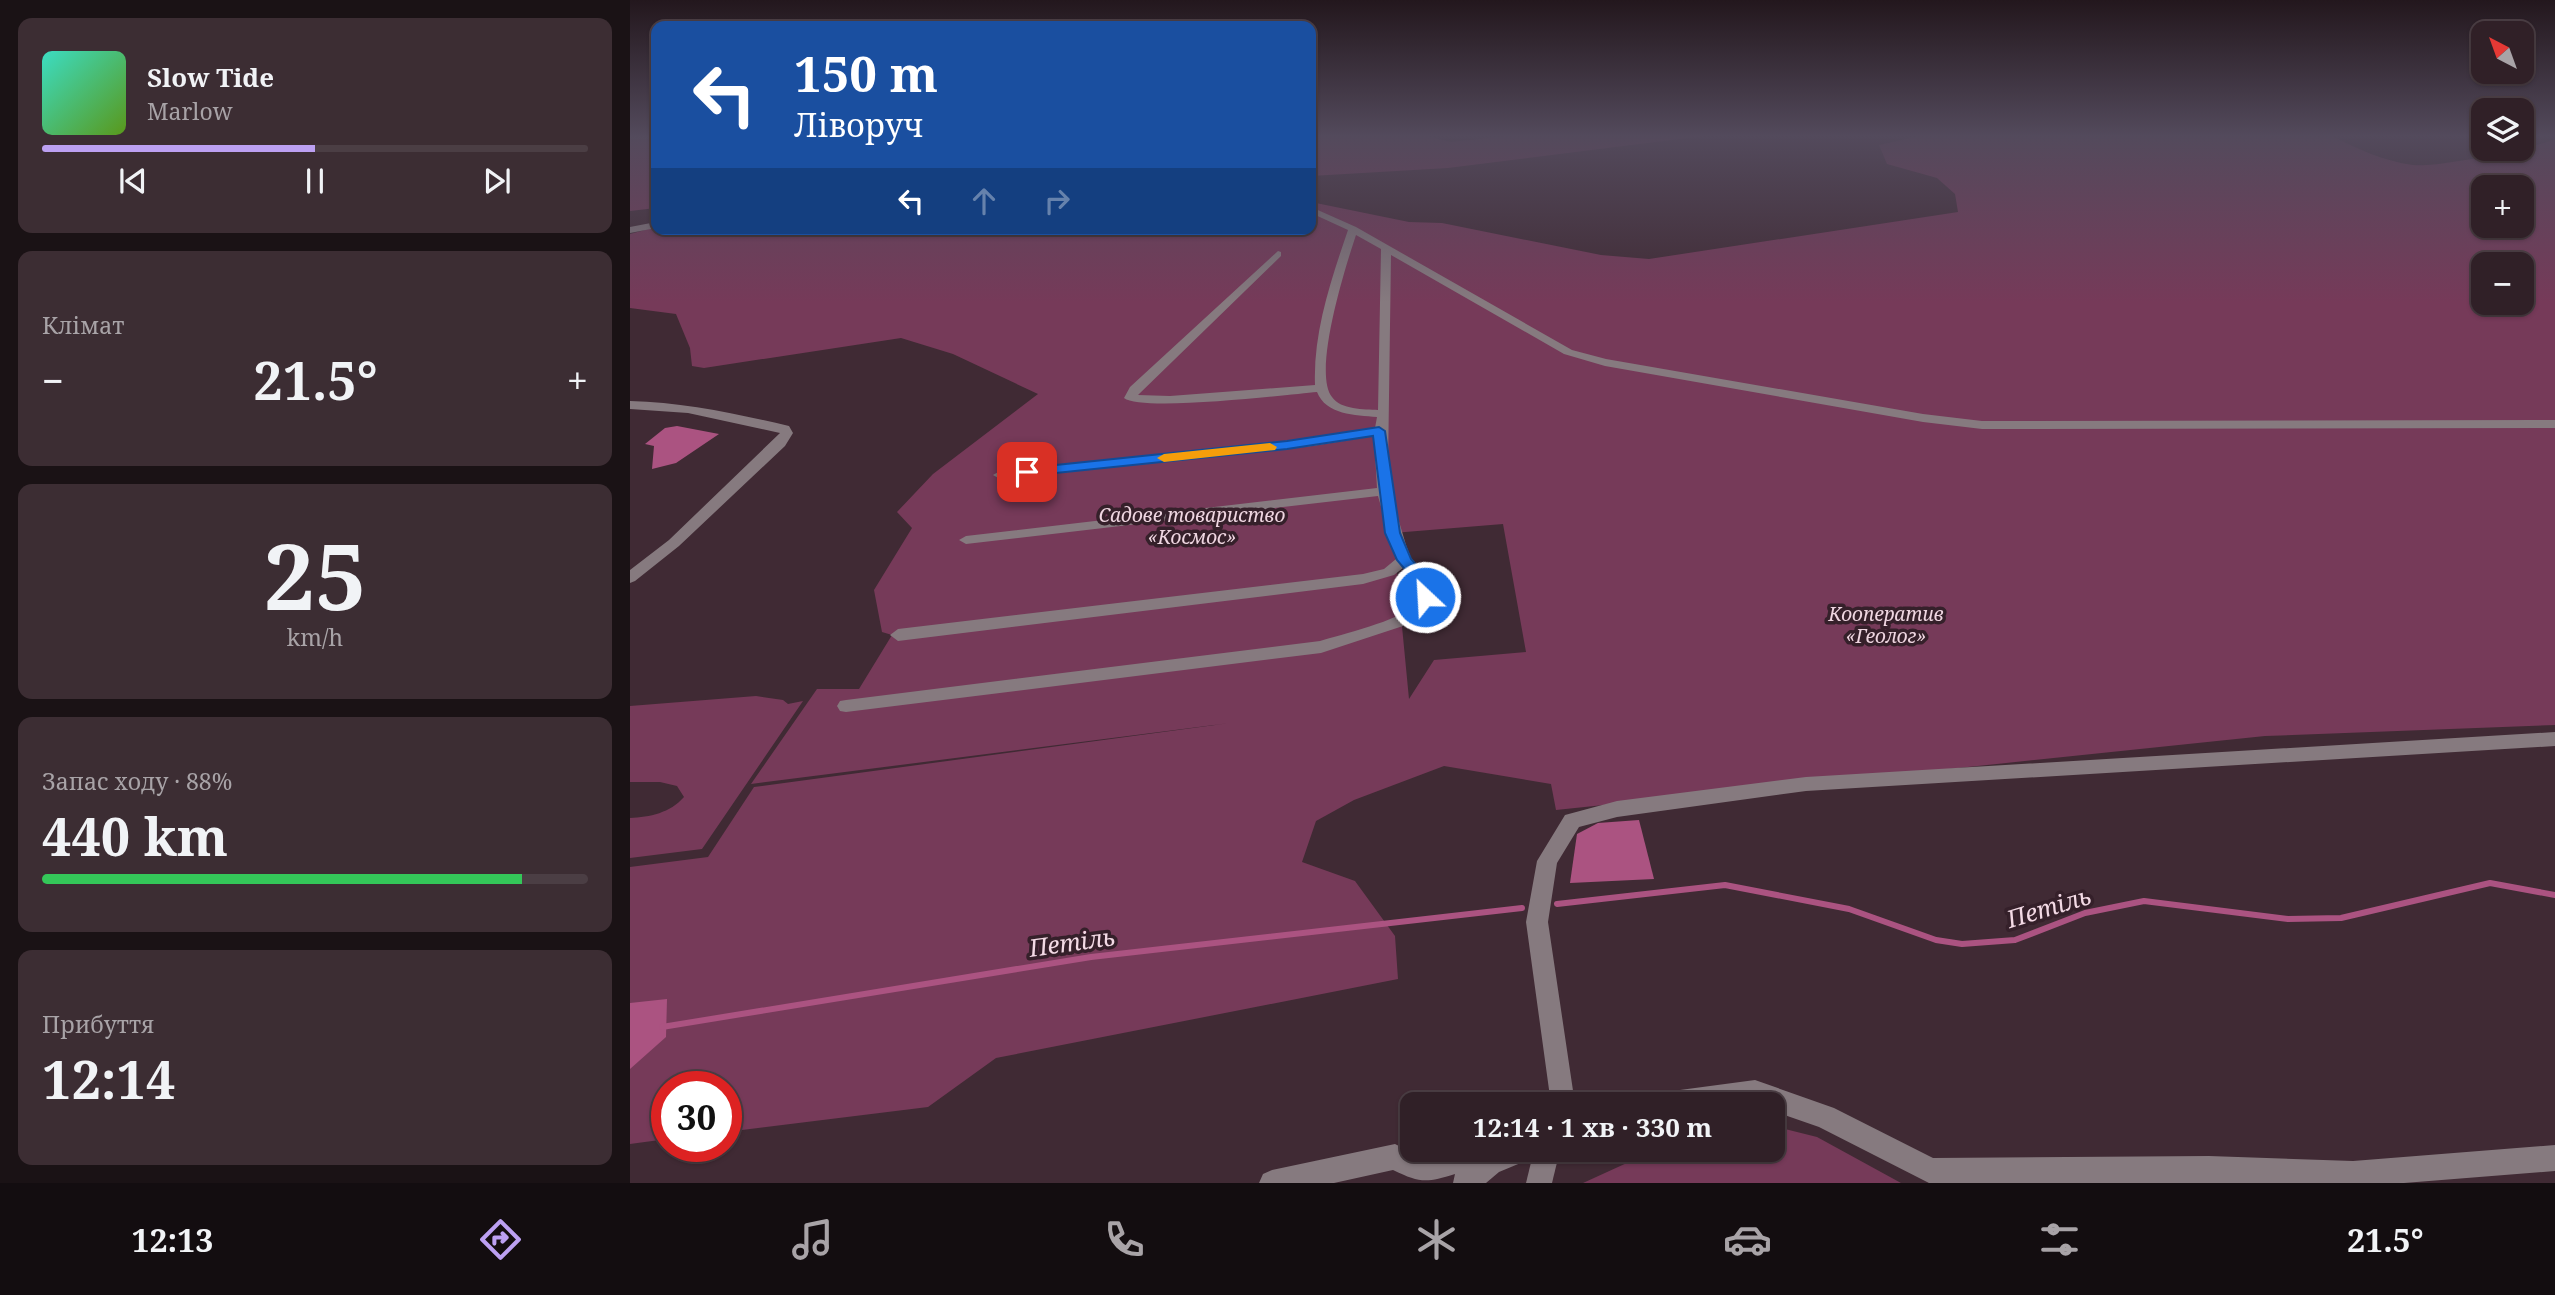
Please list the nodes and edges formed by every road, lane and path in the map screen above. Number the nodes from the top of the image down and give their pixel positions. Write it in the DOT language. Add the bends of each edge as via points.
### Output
graph roads {
  1 [pos="1316,212"];
  2 [pos="651,226"];
  3 [pos="1353,229"];
  4 [pos="630,231"];
  5 [pos="1386,248"];
  6 [pos="1278,254"];
  7 [pos="1322,388"];
  8 [pos="630,405"];
  9 [pos="1384,414"];
  10 [pos="2555,425"];
  11 [pos="1379,431"];
  12 [pos="1000,475"];
  13 [pos="1386,491"];
  14 [pos="966,540"];
  15 [pos="1404,560"];
  16 [pos="630,578"];
  17 [pos="898,635"];
  18 [pos="846,706"];
  19 [pos="2555,739"];
  20 [pos="1561,1092"];
  21 [pos="1785,1102"];
  22 [pos="2555,1158"];
  23 [pos="1453,1162"];
  24 [pos="1489,1162"];
  25 [pos="1545,1162"];
  26 [pos="1425,1179"];
  27 [pos="1272,1183"];
  28 [pos="1466,1183"];
  29 [pos="1539,1183"];
  1 -- 3 [label="street"];
  2 -- 4 [label="street"];
  3 -- 5 [label="street"];
  3 -- 7 [label="street" via="1323,332"];
  5 -- 9 [label="street"];
  5 -- 10 [label="street" via="1568,352 1923,418 2021,425"];
  6 -- 7 [label="street" via="1130,398 1170,400"];
  7 -- 9 [label="street" via="1325,399 1336,406"];
  8 -- 16 [label="street" via="692,412 787,433 674,543"];
  9 -- 11 [label="street"];
  11 -- 12 [label="street"];
  11 -- 13 [label="street"];
  13 -- 14 [label="street"];
  13 -- 15 [label="street" via="1393,533"];
  15 -- 17 [label="street" via="1389,572 1363,579"];
  15 -- 18 [label="street" via="1425,583 1420,609 1397,622 1321,648"];
  19 -- 20 [label="street" via="1806,784 1617,808 1572,821 1547,861 1536,922"];
  21 -- 22 [label="street" via="1825,1117 1931,1171 2209,1169 2353,1174"];
  23 -- 26 [label="street"];
  24 -- 28 [label="street"];
  25 -- 29 [label="street"];
  26 -- 27 [label="street" via="1395,1157"];
}
